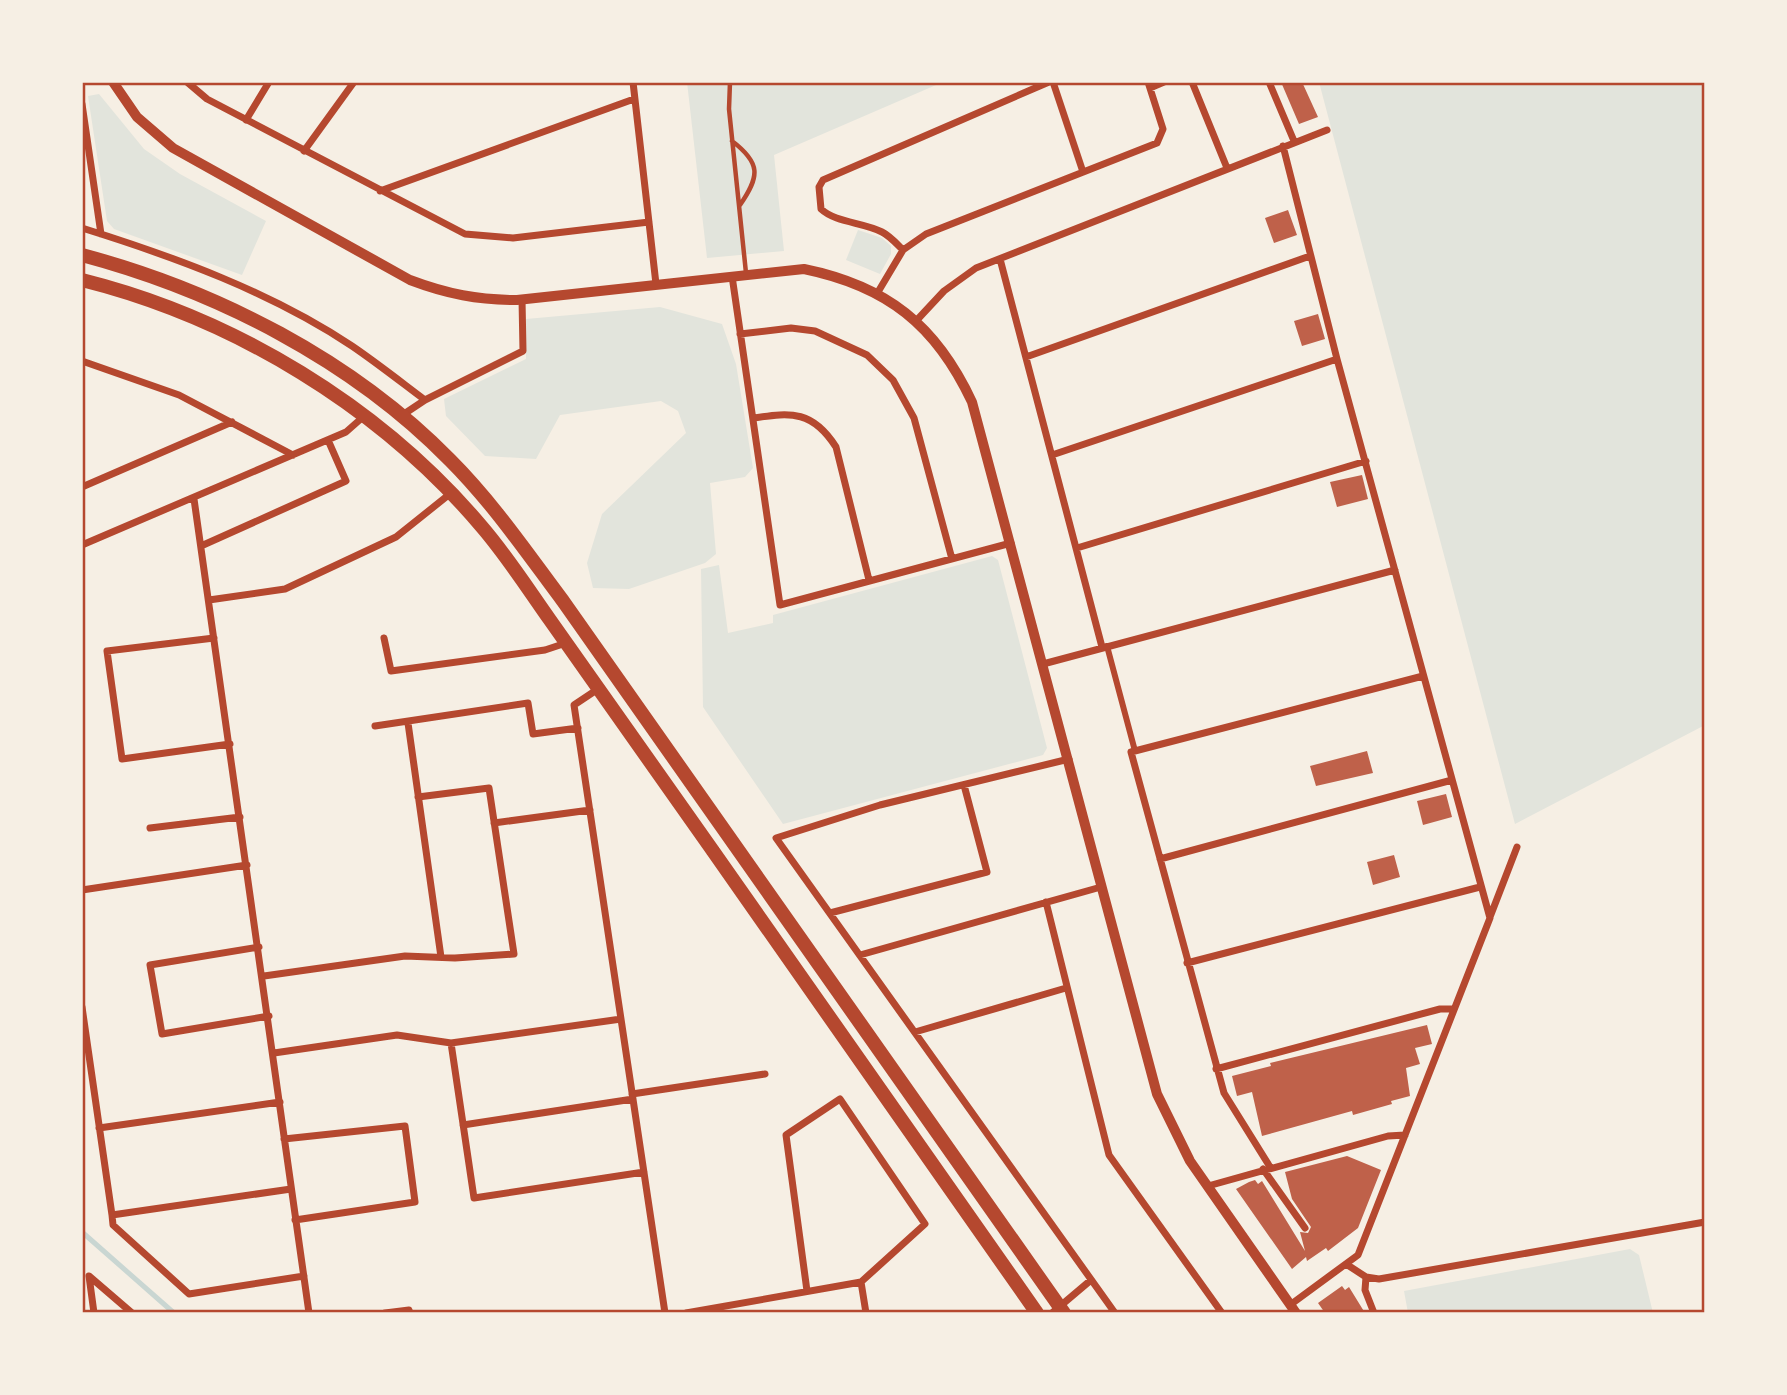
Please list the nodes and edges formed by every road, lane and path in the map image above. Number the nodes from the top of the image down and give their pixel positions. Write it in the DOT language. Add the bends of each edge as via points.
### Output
graph roads {
  1 [pos="113,82"];
  2 [pos="187,82"];
  3 [pos="268,82"];
  4 [pos="354,82"];
  5 [pos="632,82"];
  6 [pos="730,82"];
  7 [pos="1051,82"];
  8 [pos="1164,82"];
  9 [pos="1192,82"];
  10 [pos="1269,82"];
  11 [pos="1149,85"];
  12 [pos="634,99"];
  13 [pos="82,104"];
  14 [pos="246,120"];
  15 [pos="1326,130"];
  16 [pos="732,141"];
  17 [pos="1294,141"];
  18 [pos="1283,146"];
  19 [pos="304,151"];
  20 [pos="1227,168"];
  21 [pos="1083,172"];
  22 [pos="380,191"];
  23 [pos="739,206"];
  24 [pos="649,222"];
  25 [pos="82,228"];
  26 [pos="101,234"];
  27 [pos="903,250"];
  28 [pos="82,255"];
  29 [pos="1310,256"];
  30 [pos="1000,259"];
  31 [pos="746,273"];
  32 [pos="732,275"];
  33 [pos="82,280"];
  34 [pos="656,284"];
  35 [pos="878,292"];
  36 [pos="522,299"];
  37 [pos="916,321"];
  38 [pos="740,334"];
  39 [pos="1026,357"];
  40 [pos="1337,359"];
  41 [pos="82,362"];
  42 [pos="425,400"];
  43 [pos="363,417"];
  44 [pos="401,417"];
  45 [pos="754,418"];
  46 [pos="232,422"];
  47 [pos="328,440"];
  48 [pos="293,455"];
  49 [pos="1052,455"];
  50 [pos="1366,461"];
  51 [pos="82,487"];
  52 [pos="451,493"];
  53 [pos="194,499"];
  54 [pos="1012,543"];
  55 [pos="82,545"];
  56 [pos="201,546"];
  57 [pos="1077,548"];
  58 [pos="952,559"];
  59 [pos="1395,570"];
  60 [pos="869,580"];
  61 [pos="209,600"];
  62 [pos="215,638"];
  63 [pos="384,638"];
  64 [pos="566,643"];
  65 [pos="1104,646"];
  66 [pos="1043,664"];
  67 [pos="1423,676"];
  68 [pos="599,688"];
  69 [pos="408,723"];
  70 [pos="375,726"];
  71 [pos="578,728"];
  72 [pos="230,744"];
  73 [pos="1135,751"];
  74 [pos="1069,759"];
  75 [pos="1452,780"];
  76 [pos="964,785"];
  77 [pos="418,797"];
  78 [pos="590,810"];
  79 [pos="240,817"];
  80 [pos="494,823"];
  81 [pos="150,828"];
  82 [pos="1517,847"];
  83 [pos="1160,859"];
  84 [pos="247,865"];
  85 [pos="1101,887"];
  86 [pos="1480,887"];
  87 [pos="82,890"];
  88 [pos="1046,902"];
  89 [pos="830,913"];
  90 [pos="1490,918"];
  91 [pos="259,947"];
  92 [pos="860,955"];
  93 [pos="441,957"];
  94 [pos="1186,964"];
  95 [pos="264,976"];
  96 [pos="1066,988"];
  97 [pos="82,1007"];
  98 [pos="1454,1009"];
  99 [pos="269,1016"];
  100 [pos="621,1019"];
  101 [pos="915,1032"];
  102 [pos="451,1043"];
  103 [pos="274,1053"];
  104 [pos="1216,1069"];
  105 [pos="765,1074"];
  106 [pos="632,1096"];
  107 [pos="280,1102"];
  108 [pos="463,1125"];
  109 [pos="99,1128"];
  110 [pos="1405,1135"];
  111 [pos="284,1139"];
  112 [pos="1267,1168"];
  113 [pos="644,1172"];
  114 [pos="1208,1185"];
  115 [pos="291,1189"];
  116 [pos="112,1215"];
  117 [pos="295,1220"];
  118 [pos="1705,1222"];
  119 [pos="1305,1228"];
  120 [pos="1346,1264"];
  121 [pos="303,1276"];
  122 [pos="1366,1277"];
  123 [pos="1091,1280"];
  124 [pos="861,1282"];
  125 [pos="807,1291"];
  126 [pos="1293,1309"];
  127 [pos="94,1313"];
  128 [pos="132,1313"];
  129 [pos="309,1313"];
  130 [pos="385,1313"];
  131 [pos="410,1313"];
  132 [pos="665,1313"];
  133 [pos="686,1313"];
  134 [pos="866,1313"];
  135 [pos="1037,1313"];
  136 [pos="1052,1313"];
  137 [pos="1064,1313"];
  138 [pos="1115,1313"];
  139 [pos="1222,1313"];
  140 [pos="1374,1313"];
  1 -- 36 [label="street" via="137,117 173,148 410,281 477,300"];
  2 -- 14 [label="street"];
  3 -- 14 [label="street"];
  4 -- 19 [label="street"];
  5 -- 12 [label="street"];
  6 -- 16 [label="lane"];
  7 -- 21 [label="street"];
  7 -- 27 [label="street" via="824,180 819,187 821,209 830,217 884,232"];
  8 -- 11 [label="street"];
  9 -- 20 [label="street"];
  10 -- 17 [label="street"];
  11 -- 21 [label="street" via="1163,129 1157,143"];
  12 -- 22 [label="street"];
  12 -- 24 [label="street"];
  13 -- 26 [label="street"];
  14 -- 19 [label="street"];
  15 -- 17 [label="street"];
  16 -- 23 [label="lane"];
  16 -- 23 [label="lane" via="754,163 753,181"];
  17 -- 18 [label="street"];
  18 -- 20 [label="street"];
  18 -- 29 [label="street"];
  19 -- 22 [label="street"];
  20 -- 30 [label="street"];
  21 -- 27 [label="street" via="926,234"];
  22 -- 24 [label="street" via="444,226 487,238"];
  23 -- 31 [label="lane"];
  24 -- 34 [label="street"];
  25 -- 26 [label="street"];
  26 -- 42 [label="street" via="194,266 299,315"];
  27 -- 35 [label="street"];
  28 -- 44 [label="highway" via="218,302 325,362"];
  29 -- 39 [label="street"];
  29 -- 40 [label="street"];
  30 -- 37 [label="street" via="954,282"];
  30 -- 39 [label="street"];
  31 -- 32 [label="street"];
  31 -- 35 [label="street" via="804,269 836,275"];
  32 -- 34 [label="street"];
  32 -- 38 [label="street"];
  33 -- 43 [label="highway" via="208,322 314,382"];
  34 -- 36 [label="street"];
  35 -- 37 [label="street"];
  36 -- 42 [label="street" via="523,351"];
  37 -- 54 [label="street" via="943,348 972,402"];
  38 -- 45 [label="street"];
  38 -- 58 [label="street" via="792,328 815,331 867,355 893,380 914,418"];
  39 -- 49 [label="street"];
  40 -- 49 [label="street"];
  40 -- 50 [label="street"];
  41 -- 46 [label="street" via="159,387"];
  42 -- 44 [label="street"];
  43 -- 47 [label="street"];
  43 -- 52 [label="highway"];
  44 -- 137 [label="highway" via="450,460 494,508"];
  45 -- 60 [label="street" via="792,413 828,434 836,447"];
  45 -- 60 [label="street" via="780,605"];
  46 -- 48 [label="street"];
  46 -- 51 [label="street"];
  47 -- 48 [label="street"];
  47 -- 56 [label="street" via="346,481"];
  48 -- 53 [label="street"];
  49 -- 57 [label="street"];
  50 -- 57 [label="street"];
  50 -- 59 [label="street"];
  52 -- 61 [label="street" via="396,537 285,589"];
  52 -- 64 [label="highway" via="484,528"];
  53 -- 55 [label="street"];
  53 -- 56 [label="street"];
  54 -- 58 [label="street"];
  54 -- 66 [label="street"];
  56 -- 61 [label="street"];
  57 -- 65 [label="street"];
  58 -- 60 [label="street"];
  59 -- 65 [label="street"];
  59 -- 67 [label="street"];
  61 -- 62 [label="street"];
  62 -- 72 [label="street"];
  62 -- 72 [label="street" via="107,652 122,759"];
  63 -- 64 [label="street" via="391,671 545,650"];
  64 -- 68 [label="highway"];
  65 -- 66 [label="street"];
  65 -- 73 [label="street"];
  66 -- 74 [label="street"];
  67 -- 73 [label="street"];
  67 -- 75 [label="street"];
  68 -- 71 [label="street" via="574,705"];
  68 -- 135 [label="highway"];
  69 -- 70 [label="street"];
  69 -- 71 [label="street" via="528,703 533,734"];
  69 -- 77 [label="street"];
  71 -- 78 [label="street"];
  72 -- 79 [label="street"];
  73 -- 83 [label="street" via="1131,752"];
  74 -- 76 [label="street"];
  74 -- 85 [label="street"];
  75 -- 83 [label="street"];
  75 -- 86 [label="street"];
  76 -- 89 [label="street" via="987,872"];
  76 -- 89 [label="street" via="880,805 776,838"];
  77 -- 80 [label="street" via="489,788"];
  77 -- 93 [label="street"];
  78 -- 80 [label="street"];
  78 -- 100 [label="street"];
  79 -- 81 [label="street"];
  79 -- 84 [label="street"];
  80 -- 93 [label="street" via="514,954"];
  82 -- 90 [label="street"];
  83 -- 94 [label="street"];
  84 -- 87 [label="street"];
  84 -- 91 [label="street"];
  85 -- 88 [label="street"];
  85 -- 114 [label="street" via="1157,1094 1179,1141"];
  86 -- 90 [label="street"];
  86 -- 94 [label="street"];
  88 -- 92 [label="street"];
  88 -- 96 [label="street"];
  89 -- 92 [label="street"];
  90 -- 98 [label="street"];
  91 -- 95 [label="street"];
  91 -- 99 [label="street" via="150,965 162,1034"];
  92 -- 101 [label="street"];
  93 -- 95 [label="street" via="405,956"];
  94 -- 104 [label="street"];
  95 -- 99 [label="street"];
  96 -- 101 [label="street"];
  96 -- 139 [label="street" via="1109,1155"];
  97 -- 109 [label="street"];
  98 -- 104 [label="street"];
  98 -- 110 [label="street"];
  99 -- 103 [label="street"];
  100 -- 102 [label="street"];
  100 -- 106 [label="street"];
  101 -- 123 [label="street"];
  102 -- 103 [label="street" via="397,1035"];
  102 -- 108 [label="street"];
  103 -- 107 [label="street"];
  104 -- 112 [label="street" via="1224,1093"];
  105 -- 106 [label="street"];
  106 -- 108 [label="street"];
  106 -- 113 [label="street"];
  107 -- 109 [label="street"];
  107 -- 111 [label="street"];
  108 -- 113 [label="street" via="474,1198"];
  109 -- 116 [label="street"];
  110 -- 112 [label="street"];
  110 -- 120 [label="street" via="1358,1255"];
  111 -- 115 [label="street"];
  111 -- 117 [label="street" via="405,1126 415,1202"];
  112 -- 114 [label="street"];
  112 -- 119 [label="street"];
  113 -- 132 [label="street"];
  114 -- 126 [label="street"];
  115 -- 116 [label="street"];
  115 -- 117 [label="street"];
  116 -- 121 [label="street" via="113,1225 189,1293"];
  117 -- 121 [label="street"];
  118 -- 122 [label="street" via="1379,1279"];
  120 -- 122 [label="street"];
  120 -- 126 [label="street"];
  121 -- 129 [label="street"];
  122 -- 140 [label="street" via="1365,1290"];
  123 -- 136 [label="street"];
  123 -- 138 [label="street"];
  124 -- 125 [label="street"];
  124 -- 125 [label="street" via="925,1224 840,1099 786,1135"];
  124 -- 134 [label="street"];
  125 -- 133 [label="street"];
  127 -- 128 [label="street" via="89,1276"];
  130 -- 131 [label="street"];
}
